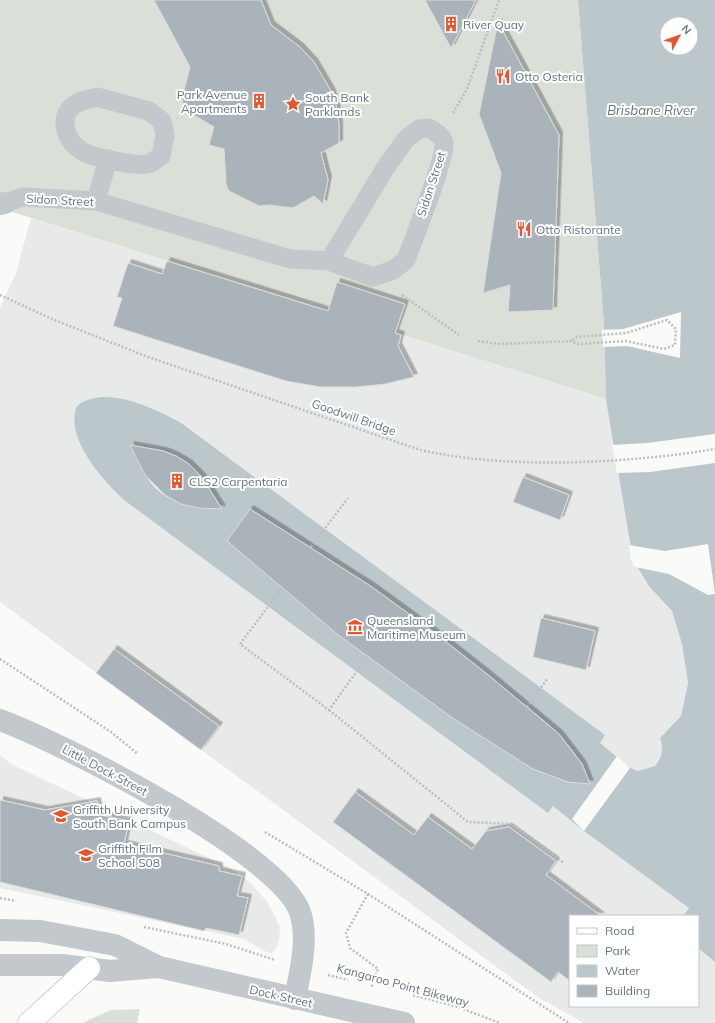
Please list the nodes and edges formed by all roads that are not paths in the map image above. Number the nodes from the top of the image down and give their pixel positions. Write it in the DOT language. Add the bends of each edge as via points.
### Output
graph roads {
  1 [pos="108,159"];
  2 [pos="96,201"];
  3 [pos="2,203"];
  4 [pos="329,261"];
  5 [pos="0,720"];
  6 [pos="0,930"];
  7 [pos="0,964"];
  8 [pos="159,967"];
  9 [pos="89,968"];
  10 [pos="295,999"];
  11 [pos="390,1022"];
  12 [pos="29,1023"];
  1 -- 1 [label="lane" via="83,152 70,140 64,128 66,115 78,102 97,97 149,110 162,121 165,135 161,156 148,164 135,165"];
  1 -- 2 [label="lane"];
  2 -- 3 [label="lane, Sidon Street" via="23,197"];
  2 -- 4 [label="lane, Sidon Street" via="290,259"];
  4 -- 4 [label="lane, Sidon Street" via="384,170 406,139 419,129 429,128 440,136 444,143 441,161 406,260 393,270 373,276"];
  5 -- 10 [label="street, Little Dock Street" via="47,739 132,784 263,868 300,911 303,928"];
  6 -- 8 [label="street, Dock Street" via="40,931 115,945"];
  7 -- 9 [label="street, Dock Street"];
  8 -- 9 [label="street, Dock Street" via="110,971"];
  8 -- 10 [label="street, Dock Street"];
  9 -- 12 [label="main road"];
  10 -- 11 [label="street, Dock Street"];
}
